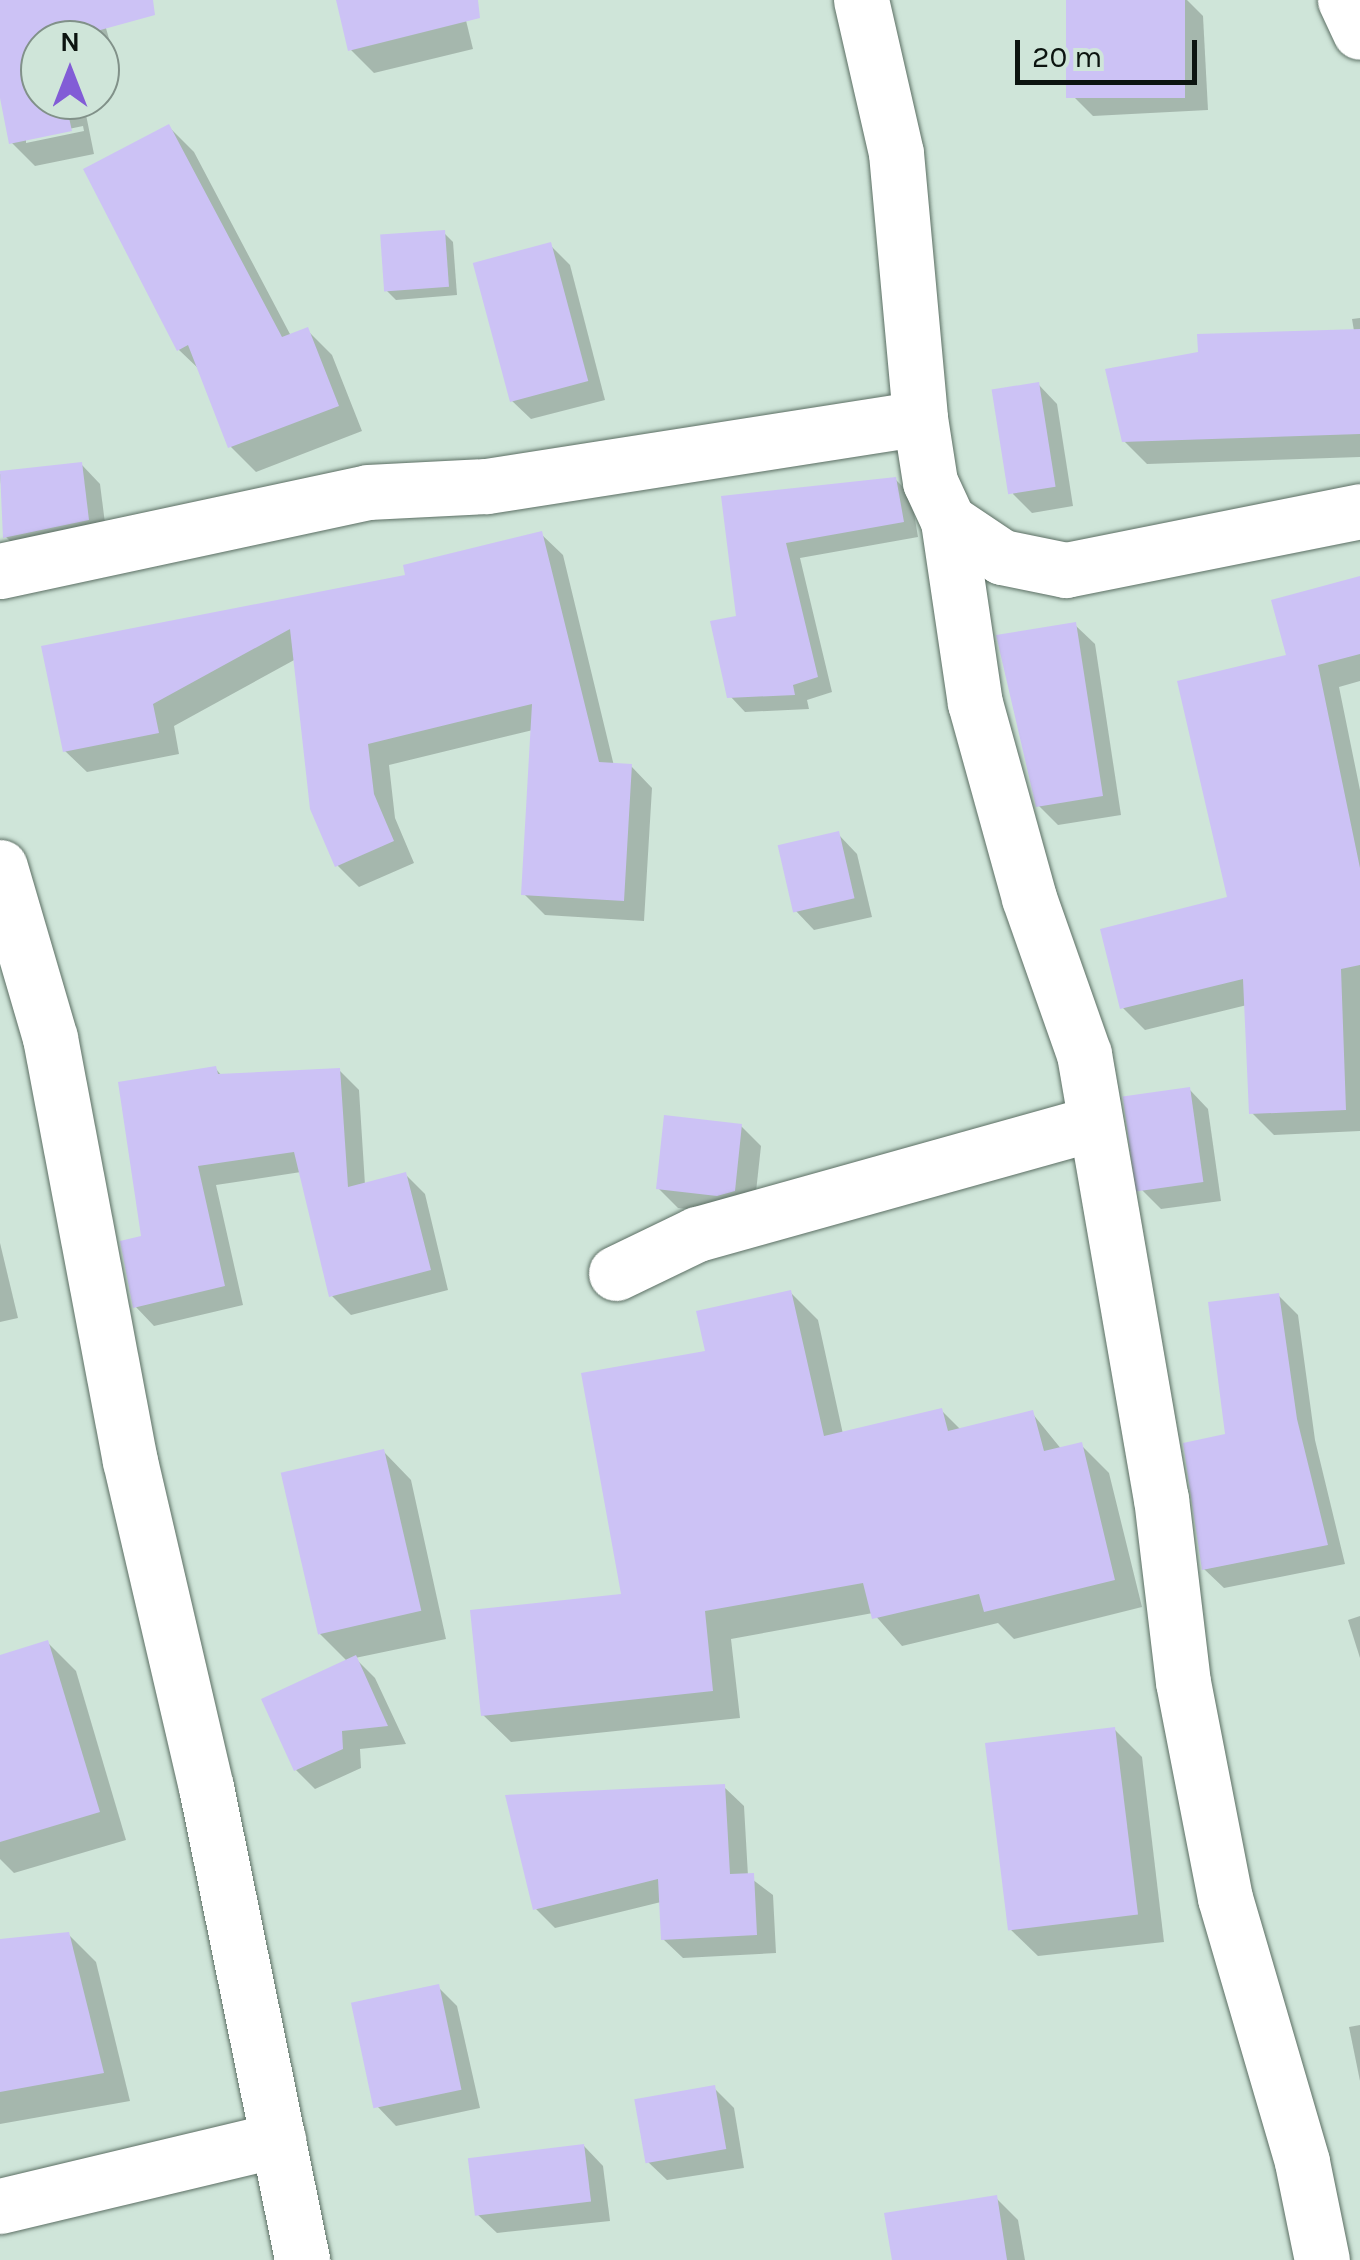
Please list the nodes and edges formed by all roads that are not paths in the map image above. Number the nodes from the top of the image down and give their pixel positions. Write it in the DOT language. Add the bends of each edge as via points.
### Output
graph roads {
  1 [pos="861,0"];
  2 [pos="1345,0"];
  3 [pos="1360,32"];
  4 [pos="920,418"];
  5 [pos="1360,511"];
  6 [pos="948,521"];
  7 [pos="0,571"];
  8 [pos="0,866"];
  9 [pos="1095,1123"];
  10 [pos="616,1272"];
  11 [pos="278,2140"];
  12 [pos="0,2206"];
  13 [pos="302,2260"];
  14 [pos="1322,2260"];
  1 -- 4 [label="street" via="896,153"];
  2 -- 3 [label="street"];
  4 -- 6 [label="street" via="930,482"];
  4 -- 7 [label="street" via="487,486 368,492"];
  5 -- 6 [label="street" via="1066,570 1002,557"];
  6 -- 9 [label="street" via="974,703 1029,898 1084,1054"];
  8 -- 11 [label="street" via="50,1038 130,1462"];
  9 -- 10 [label="street" via="697,1234"];
  9 -- 14 [label="street" via="1160,1498 1183,1682 1225,1898 1302,2162"];
  11 -- 12 [label="street"];
  11 -- 13 [label="street"];
}
